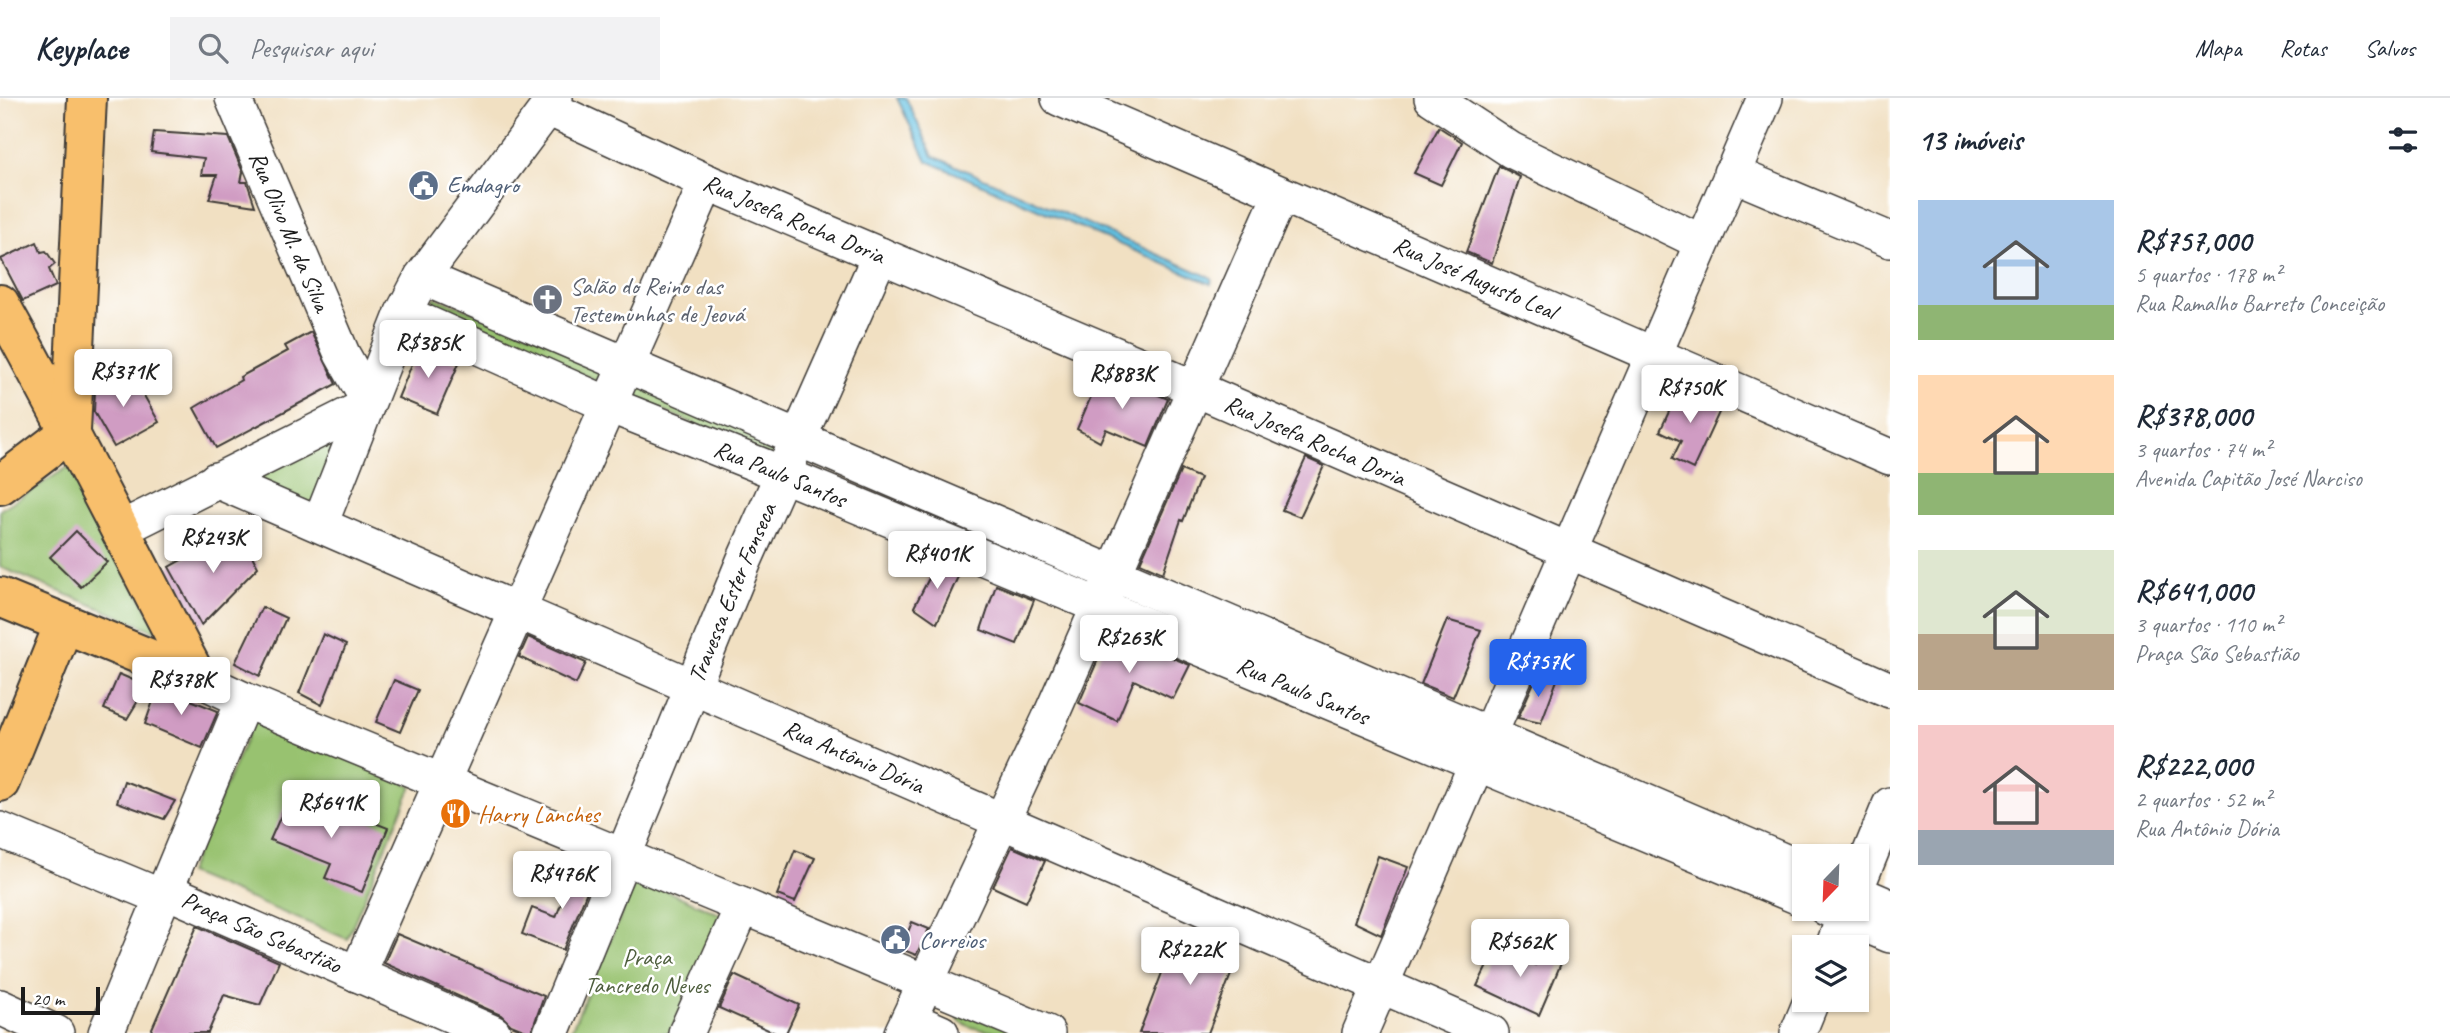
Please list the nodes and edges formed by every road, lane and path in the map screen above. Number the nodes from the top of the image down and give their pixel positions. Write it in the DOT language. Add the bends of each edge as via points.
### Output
graph roads {
  1 [pos="87,98"];
  2 [pos="233,98"];
  3 [pos="1059,98"];
  4 [pos="1432,98"];
  5 [pos="1765,98"];
  6 [pos="552,103"];
  7 [pos="1731,173"];
  8 [pos="707,182"];
  9 [pos="1280,195"];
  10 [pos="1890,240"];
  11 [pos="1701,242"];
  12 [pos="880,255"];
  13 [pos="422,277"];
  14 [pos="0,304"];
  15 [pos="402,313"];
  16 [pos="1653,354"];
  17 [pos="626,362"];
  18 [pos="1194,388"];
  19 [pos="367,404"];
  20 [pos="607,404"];
  21 [pos="71,430"];
  22 [pos="799,437"];
  23 [pos="1890,457"];
  24 [pos="782,474"];
  25 [pos="216,480"];
  26 [pos="0,485"];
  27 [pos="320,524"];
  28 [pos="119,530"];
  29 [pos="1569,551"];
  30 [pos="1114,572"];
  31 [pos="0,597"];
  32 [pos="518,608"];
  33 [pos="1099,608"];
  34 [pos="64,624"];
  35 [pos="197,678"];
  36 [pos="691,688"];
  37 [pos="1890,690"];
  38 [pos="244,700"];
  39 [pos="1485,750"];
  40 [pos="443,781"];
  41 [pos="0,782"];
  42 [pos="1890,805"];
  43 [pos="1002,820"];
  44 [pos="0,830"];
  45 [pos="1869,853"];
  46 [pos="623,856"];
  47 [pos="1792,865"];
  48 [pos="1792,893"];
  49 [pos="166,895"];
  50 [pos="743,906"];
  51 [pos="1890,907"];
  52 [pos="1869,908"];
  53 [pos="1864,921"];
  54 [pos="1890,935"];
  55 [pos="357,974"];
  56 [pos="926,982"];
  57 [pos="1382,986"];
  58 [pos="0,1007"];
  59 [pos="926,1030"];
  60 [pos="55,1033"];
  61 [pos="106,1033"];
  62 [pos="493,1033"];
  63 [pos="551,1033"];
  64 [pos="686,1033"];
  65 [pos="1047,1033"];
  66 [pos="1360,1033"];
  67 [pos="1491,1033"];
  1 -- 21 [label="main road"];
  2 -- 19 [label="street, Rua Olivo M. da Silva"];
  3 -- 9 [label="street, Rua José Augusto Leal"];
  4 -- 11 [label="street" via="1511,150"];
  5 -- 7 [label="street"];
  6 -- 8 [label="street, Rua Josefa Rocha Doria"];
  6 -- 13 [label="street"];
  7 -- 10 [label="street"];
  7 -- 11 [label="street"];
  8 -- 12 [label="street, Rua Josefa Rocha Doria"];
  8 -- 17 [label="street"];
  9 -- 16 [label="street, Rua José Augusto Leal"];
  9 -- 18 [label="street"];
  11 -- 16 [label="street"];
  12 -- 18 [label="street, Rua Josefa Rocha Doria"];
  12 -- 22 [label="street, Travessa Ester Fonseca"];
  13 -- 15 [label="street"];
  13 -- 17 [label="street, Rua Paulo Santos"];
  14 -- 21 [label="main road"];
  15 -- 19 [label="street"];
  15 -- 20 [label="street, Rua Paulo Santos"];
  16 -- 23 [label="street, Rua José Augusto Leal"];
  16 -- 29 [label="street"];
  17 -- 20 [label="street"];
  17 -- 22 [label="street, Rua Paulo Santos"];
  18 -- 29 [label="street, Rua Josefa Rocha Doria"];
  18 -- 30 [label="street"];
  19 -- 25 [label="street"];
  19 -- 27 [label="street"];
  20 -- 24 [label="street, Rua Paulo Santos"];
  20 -- 32 [label="street"];
  21 -- 26 [label="main road"];
  21 -- 28 [label="main road"];
  22 -- 24 [label="street, Travessa Ester Fonseca"];
  22 -- 30 [label="street, Rua Paulo Santos"];
  24 -- 33 [label="street, Rua Paulo Santos"];
  24 -- 36 [label="street, Travessa Ester Fonseca"];
  25 -- 27 [label="street, Rua Antônio Dória"];
  25 -- 28 [label="street"];
  27 -- 32 [label="street, Rua Antônio Dória"];
  28 -- 35 [label="main road"];
  29 -- 37 [label="street, Rua Josefa Rocha Doria"];
  29 -- 39 [label="street"];
  30 -- 33 [label="street"];
  30 -- 39 [label="street, Rua Paulo Santos"];
  31 -- 34 [label="main road"];
  32 -- 36 [label="street, Rua Antônio Dória"];
  32 -- 40 [label="street"];
  33 -- 39 [label="street, Rua Paulo Santos"];
  33 -- 43 [label="street"];
  34 -- 35 [label="main road"];
  34 -- 41 [label="main road"];
  35 -- 38 [label="street"];
  36 -- 43 [label="street, Rua Antônio Dória"];
  36 -- 46 [label="street, Travessa Ester Fonseca"];
  38 -- 40 [label="street"];
  38 -- 49 [label="street, Praça São Sebastião"];
  39 -- 47 [label="street, Rua Paulo Santos"];
  39 -- 48 [label="street, Rua Paulo Santos"];
  39 -- 57 [label="street"];
  40 -- 46 [label="street"];
  40 -- 55 [label="street, Praça São Sebastião"];
  42 -- 45 [label="street"];
  43 -- 56 [label="street"];
  43 -- 57 [label="street, Rua Antônio Dória"];
  44 -- 49 [label="street"];
  46 -- 50 [label="street"];
  46 -- 63 [label="street"];
  49 -- 55 [label="street, Praça São Sebastião"];
  49 -- 61 [label="street"];
  50 -- 56 [label="street"];
  50 -- 64 [label="street"];
  51 -- 52 [label="street"];
  53 -- 54 [label="street"];
  55 -- 62 [label="street"];
  56 -- 59 [label="street"];
  56 -- 65 [label="street"];
  57 -- 66 [label="street"];
  57 -- 67 [label="street, Rua Antônio Dória"];
  58 -- 60 [label="street"];
}
